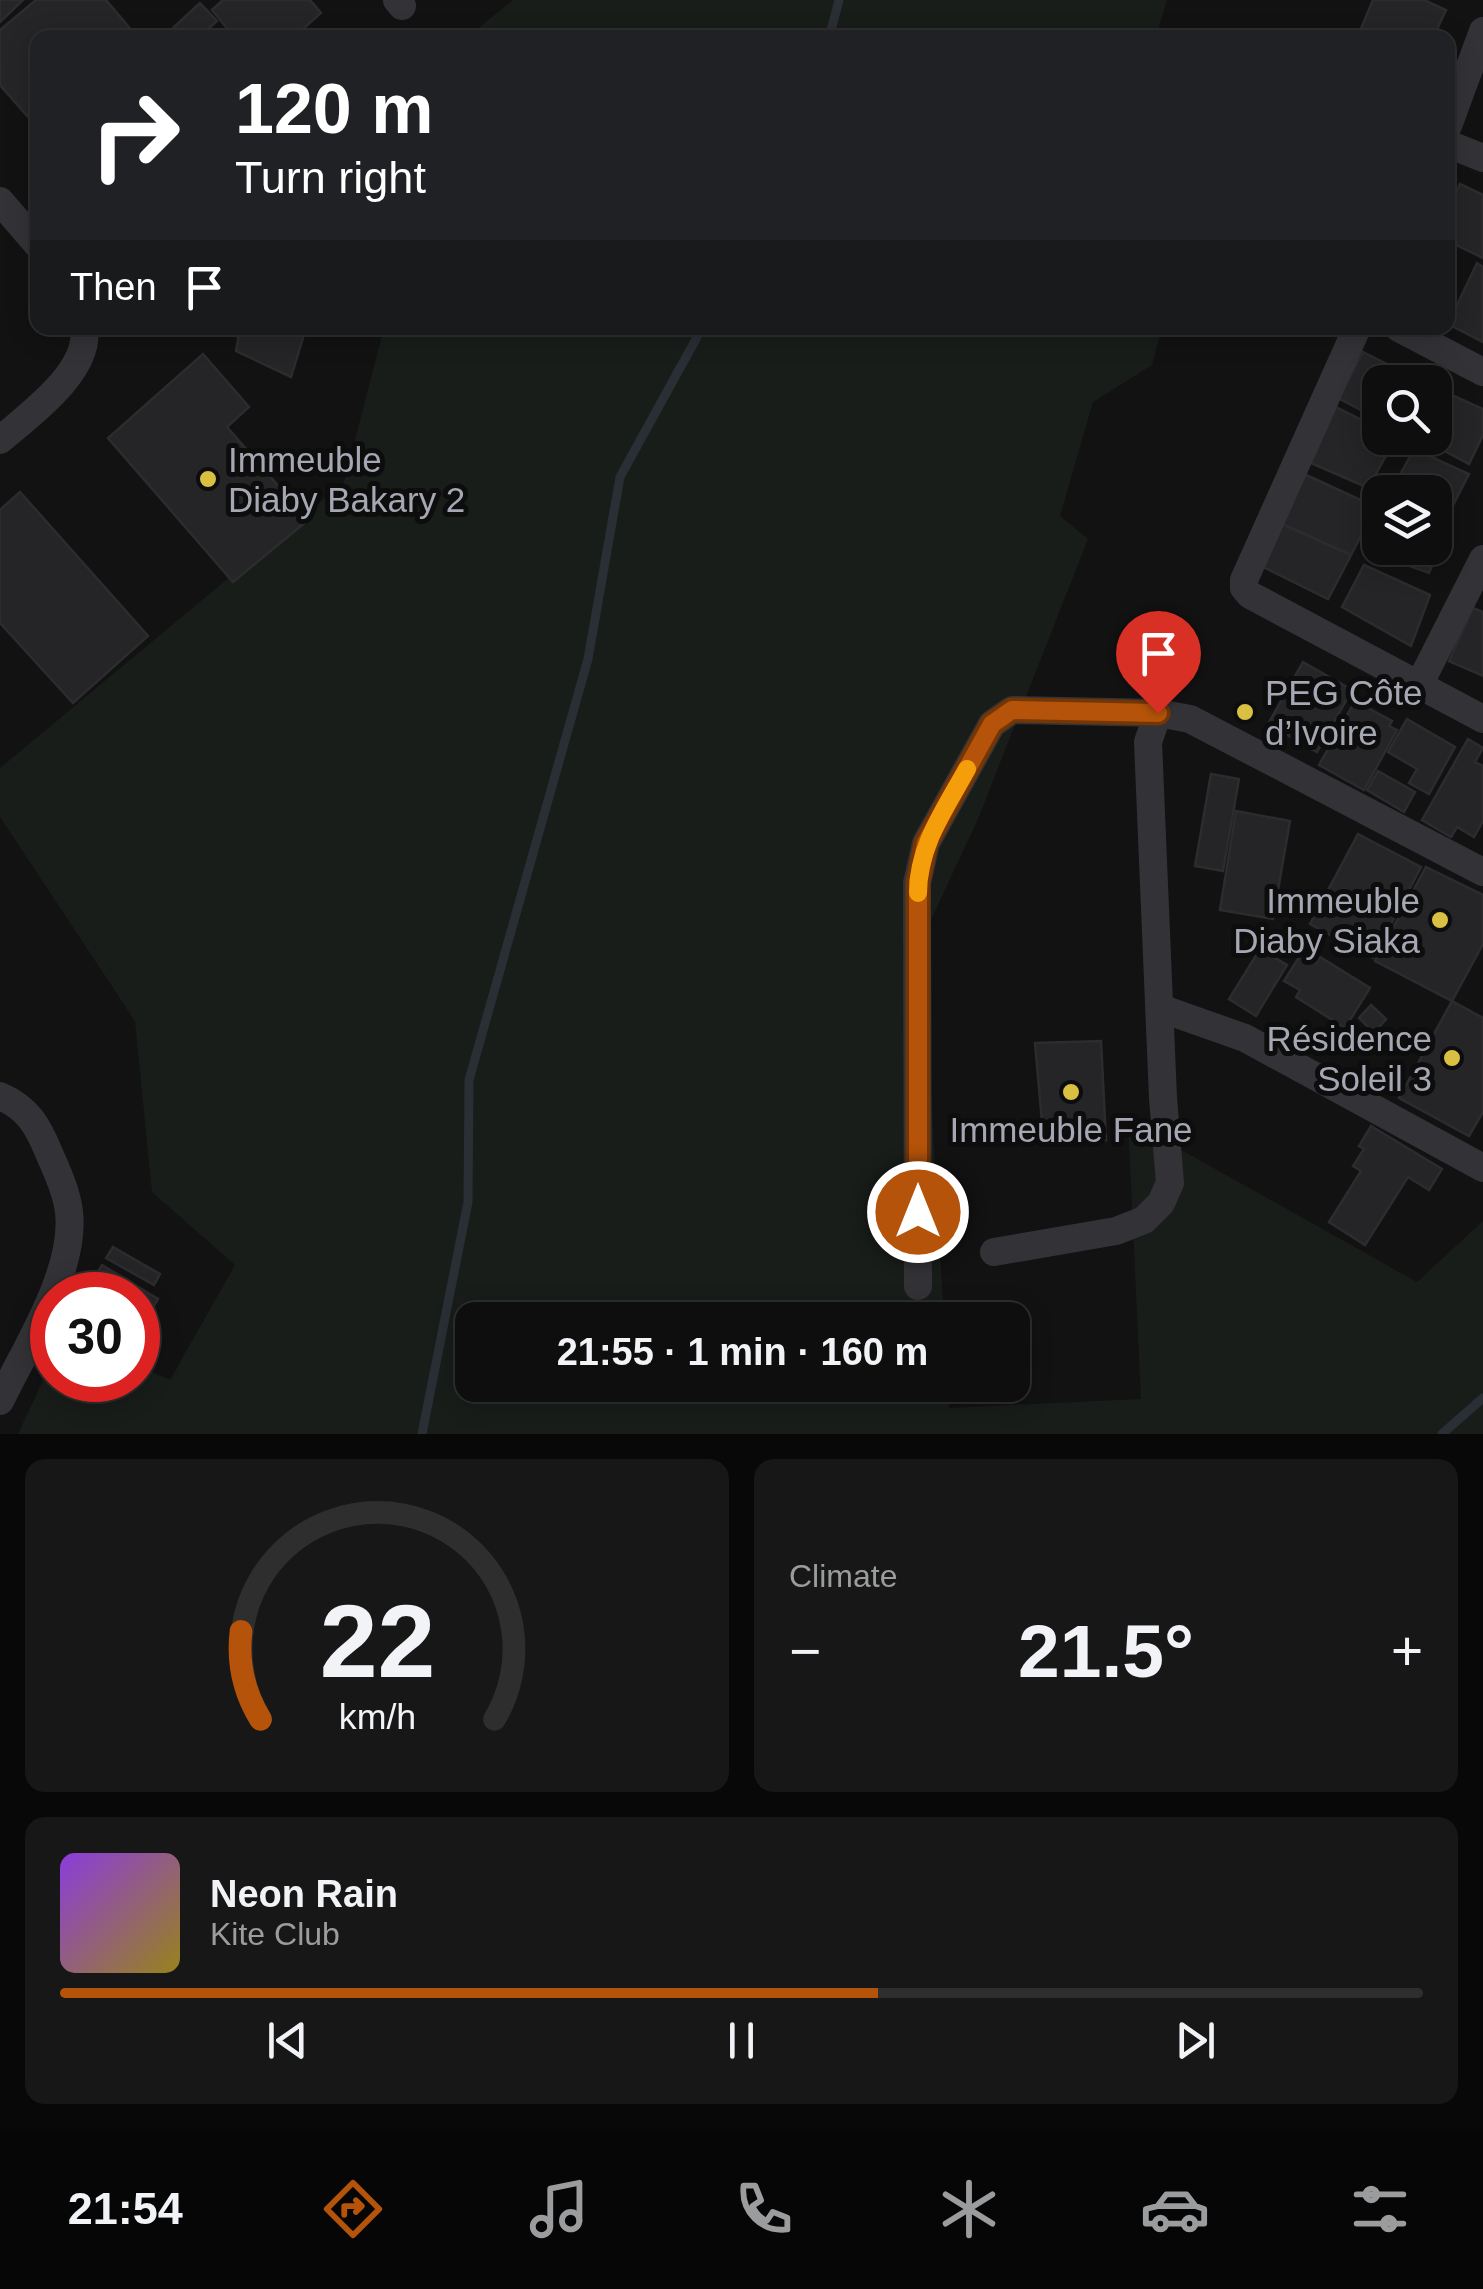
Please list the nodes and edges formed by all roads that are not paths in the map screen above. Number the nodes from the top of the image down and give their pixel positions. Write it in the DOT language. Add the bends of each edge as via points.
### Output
graph roads {
  1 [pos="1483,31"];
  2 [pos="1455,107"];
  3 [pos="1455,147"];
  4 [pos="1483,158"];
  5 [pos="0,201"];
  6 [pos="30,236"];
  7 [pos="84,335"];
  8 [pos="1353,335"];
  9 [pos="1412,335"];
  10 [pos="1483,372"];
  11 [pos="0,440"];
  12 [pos="1483,559"];
  13 [pos="1419,685"];
  14 [pos="1158,713"];
  15 [pos="1483,719"];
  16 [pos="1483,872"];
  17 [pos="1160,1008"];
  18 [pos="0,1096"];
  19 [pos="1483,1168"];
  20 [pos="994,1252"];
  21 [pos="918,1286"];
  22 [pos="0,1401"];
  1 -- 2 [label="street"];
  3 -- 4 [label="street"];
  5 -- 6 [label="street"];
  7 -- 11 [label="street" via="76,365"];
  8 -- 13 [label="street" via="1244,588"];
  9 -- 10 [label="street"];
  12 -- 13 [label="street"];
  13 -- 15 [label="street"];
  14 -- 16 [label="street" via="1190,719"];
  14 -- 17 [label="street" via="1148,742"];
  14 -- 21 [label="street" via="1004,714 992,724 926,843 918,882"];
  17 -- 19 [label="street" via="1244,1038"];
  17 -- 20 [label="street" via="1170,1182 1161,1203 1144,1220 1116,1231"];
  18 -- 22 [label="street" via="37,1124 70,1211 68,1248 53,1291"];
}
